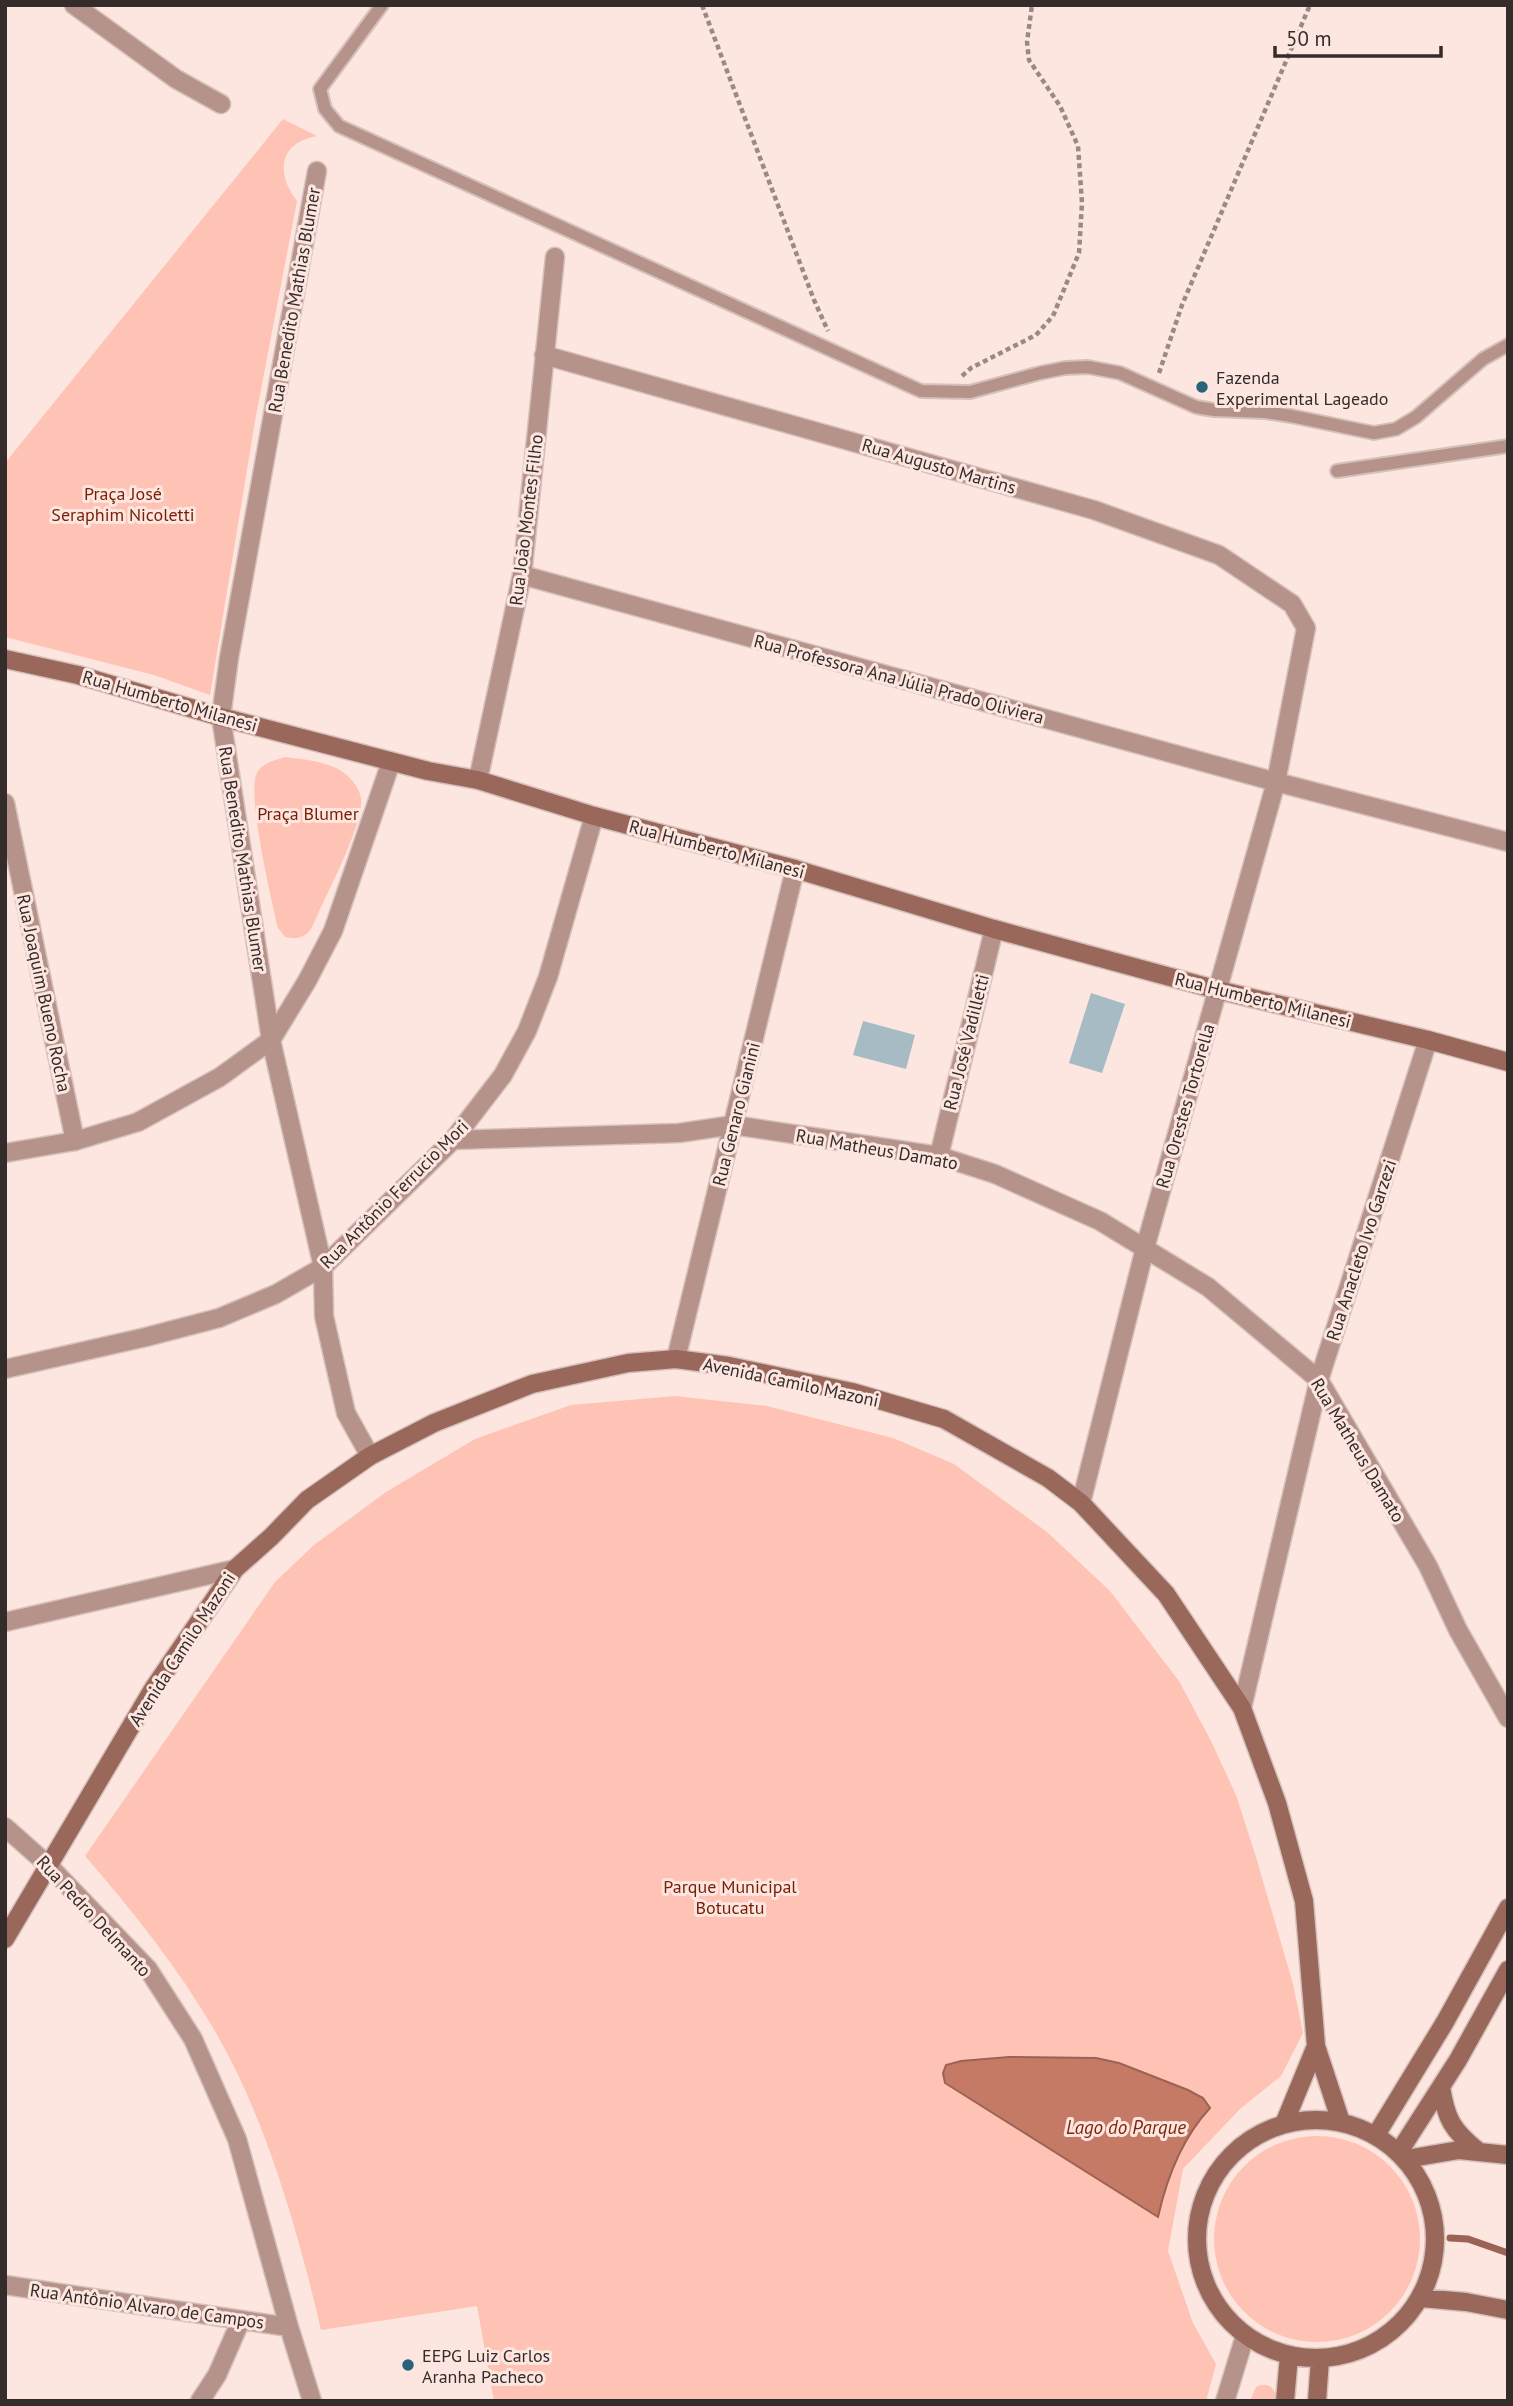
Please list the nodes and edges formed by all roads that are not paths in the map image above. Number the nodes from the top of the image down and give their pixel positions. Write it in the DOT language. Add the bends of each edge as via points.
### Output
graph roads {
  1 [pos="74,5"];
  2 [pos="382,5"];
  3 [pos="221,104"];
  4 [pos="317,171"];
  5 [pos="555,257"];
  6 [pos="1508,345"];
  7 [pos="544,355"];
  8 [pos="1508,446"];
  9 [pos="1338,471"];
  10 [pos="522,575"];
  11 [pos="1306,628"];
  12 [pos="5,659"];
  13 [pos="221,717"];
  14 [pos="391,762"];
  15 [pos="478,780"];
  16 [pos="1276,782"];
  17 [pos="5,803"];
  18 [pos="594,816"];
  19 [pos="1508,842"];
  20 [pos="795,869"];
  21 [pos="994,929"];
  22 [pos="1218,990"];
  23 [pos="271,1040"];
  24 [pos="1428,1040"];
  25 [pos="1508,1062"];
  26 [pos="733,1125"];
  27 [pos="453,1140"];
  28 [pos="75,1141"];
  29 [pos="5,1153"];
  30 [pos="939,1156"];
  31 [pos="1145,1248"];
  32 [pos="323,1267"];
  33 [pos="677,1359"];
  34 [pos="5,1369"];
  35 [pos="1319,1380"];
  36 [pos="370,1456"];
  37 [pos="1081,1503"];
  38 [pos="235,1569"];
  39 [pos="5,1622"];
  40 [pos="1242,1708"];
  41 [pos="1507,1715"];
  42 [pos="5,1826"];
  43 [pos="49,1866"];
  44 [pos="1508,1908"];
  45 [pos="5,1939"];
  46 [pos="1508,1970"];
  47 [pos="1316,2046"];
  48 [pos="1441,2087"];
  49 [pos="1341,2122"];
  50 [pos="1284,2124"];
  51 [pos="1376,2136"];
  52 [pos="1478,2151"];
  53 [pos="1508,2155"];
  54 [pos="1403,2156"];
  55 [pos="5,2285"];
  56 [pos="1421,2298"];
  57 [pos="1508,2310"];
  58 [pos="241,2320"];
  59 [pos="289,2327"];
  60 [pos="1245,2336"];
  61 [pos="1289,2356"];
  62 [pos="1320,2359"];
  63 [pos="200,2401"];
  64 [pos="312,2401"];
  65 [pos="1225,2401"];
  66 [pos="1285,2401"];
  67 [pos="1317,2401"];
  1 -- 3 [label="street" via="176,79"];
  2 -- 6 [label="lane" via="320,89 325,109 339,126 921,391 970,392 1065,368 1088,367 1120,373 1196,407 1265,412 1374,433 1396,429 1416,417 1483,359"];
  4 -- 13 [label="street, Rua Benedito Mathias Blumer"];
  5 -- 7 [label="street, Rua João Montes Filho"];
  7 -- 10 [label="street, Rua João Montes Filho"];
  7 -- 11 [label="street, Rua Augusto Martins" via="1094,510 1219,555 1292,604"];
  8 -- 9 [label="lane"];
  10 -- 15 [label="street, Rua João Montes Filho"];
  10 -- 16 [label="street, Rua Professora Ana Júlia Prado Oliviera"];
  11 -- 16 [label="street, Rua Orestes Tortorella"];
  12 -- 13 [label="main road, Rua Humberto Milanesi"];
  13 -- 14 [label="main road, Rua Humberto Milanesi"];
  13 -- 23 [label="street, Rua Benedito Mathias Blumer"];
  14 -- 15 [label="main road, Rua Humberto Milanesi"];
  14 -- 23 [label="street" via="333,932"];
  15 -- 18 [label="main road, Rua Humberto Milanesi"];
  16 -- 19 [label="street, Rua Professora Ana Júlia Prado Oliviera"];
  16 -- 22 [label="street, Rua Orestes Tortorella"];
  17 -- 28 [label="street, Rua Joaquim Bueno Rocha"];
  18 -- 20 [label="main road, Rua Humberto Milanesi"];
  18 -- 27 [label="street, Rua Antônio Ferrucio Mori" via="548,977 527,1031 503,1075"];
  20 -- 21 [label="main road, Rua Humberto Milanesi"];
  20 -- 26 [label="street, Rua Genaro Gianini"];
  21 -- 22 [label="main road, Rua Humberto Milanesi"];
  21 -- 30 [label="street, Rua José Vadilletti"];
  22 -- 24 [label="main road, Rua Humberto Milanesi"];
  22 -- 31 [label="street, Rua Orestes Tortorella"];
  23 -- 28 [label="street" via="220,1077 138,1122"];
  23 -- 32 [label="street, Rua Benedito Mathias Blumer"];
  24 -- 25 [label="main road, Rua Humberto Milanesi"];
  24 -- 35 [label="street, Rua Anacleto Ivo Garzezi"];
  26 -- 27 [label="street, Rua Matheus Damato" via="679,1133"];
  26 -- 30 [label="street, Rua Matheus Damato"];
  26 -- 33 [label="street, Rua Genaro Gianini"];
  27 -- 32 [label="street, Rua Antônio Ferrucio Mori"];
  28 -- 29 [label="street"];
  30 -- 31 [label="street, Rua Matheus Damato" via="1054,1200"];
  31 -- 35 [label="street, Rua Matheus Damato" via="1208,1287"];
  31 -- 37 [label="street, Rua Orestes Tortorella"];
  32 -- 34 [label="street, Rua Antônio Ferrucio Mori" via="276,1294 219,1318"];
  32 -- 36 [label="street, Rua Benedito Mathias Blumer" via="324,1316 346,1413"];
  33 -- 36 [label="main road, Avenida Camilo Mazoni" via="628,1363 532,1384 434,1423"];
  33 -- 37 [label="main road, Avenida Camilo Mazoni" via="852,1392 944,1419 1048,1478"];
  35 -- 40 [label="street, Rua Anacleto Ivo Garzezi"];
  35 -- 41 [label="street, Rua Matheus Damato" via="1428,1566"];
  36 -- 38 [label="main road, Avenida Camilo Mazoni" via="307,1500"];
  37 -- 40 [label="main road, Avenida Camilo Mazoni" via="1166,1594"];
  38 -- 39 [label="street"];
  38 -- 43 [label="main road, Avenida Camilo Mazoni" via="153,1689"];
  40 -- 47 [label="main road, Avenida Camilo Mazoni" via="1278,1803 1304,1901"];
  42 -- 43 [label="street, Rua Pedro Delmanto"];
  43 -- 45 [label="main road, Avenida Camilo Mazoni"];
  43 -- 59 [label="street, Rua Pedro Delmanto" via="148,1969 192,2039 237,2139"];
  44 -- 51 [label="main road"];
  46 -- 48 [label="main road"];
  47 -- 49 [label="main road, Avenida Camilo Mazoni"];
  47 -- 50 [label="main road, Avenida Camilo Mazoni"];
  48 -- 52 [label="main road" via="1445,2113 1457,2134"];
  48 -- 54 [label="main road"];
  49 -- 50 [label="main road"];
  49 -- 51 [label="main road"];
  50 -- 60 [label="main road" via="1250,2141 1228,2160 1211,2182 1198,2218 1202,2274 1218,2308"];
  51 -- 54 [label="main road"];
  52 -- 53 [label="main road"];
  52 -- 54 [label="main road"];
  54 -- 56 [label="main road" via="1422,2181 1435,2219 1435,2260"];
  55 -- 58 [label="street, Rua Antônio Alvaro de Campos"];
  56 -- 57 [label="main road"];
  56 -- 62 [label="main road" via="1378,2342 1360,2351"];
  58 -- 59 [label="street, Rua Antônio Alvaro de Campos"];
  58 -- 63 [label="street"];
  59 -- 64 [label="street, Rua Pedro Delmanto"];
  60 -- 61 [label="main road"];
  60 -- 65 [label="street"];
  61 -- 62 [label="main road"];
  61 -- 66 [label="main road"];
  62 -- 67 [label="main road"];
}
